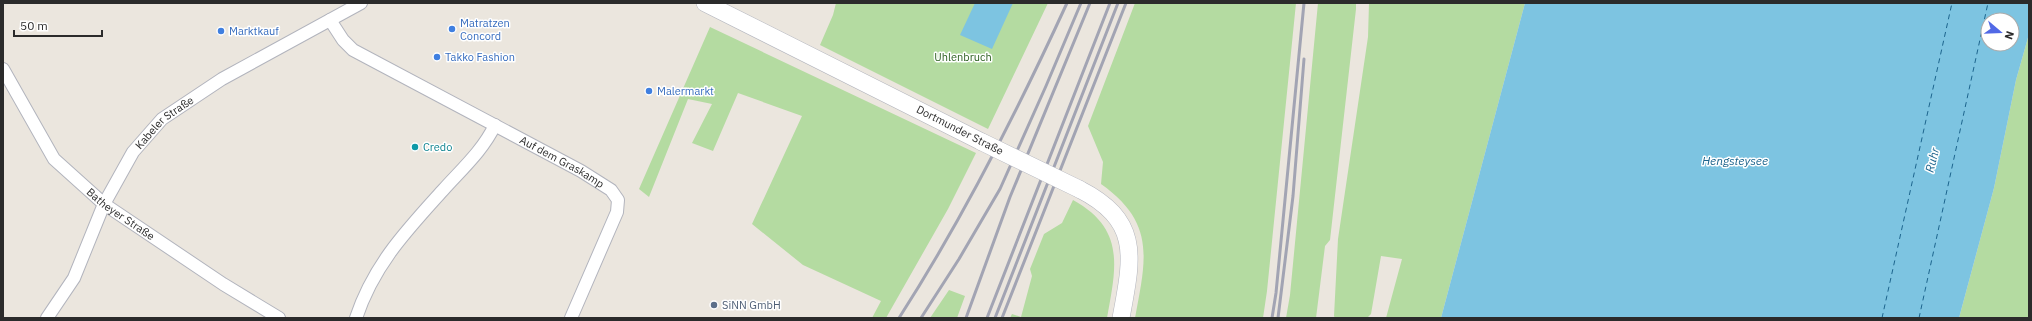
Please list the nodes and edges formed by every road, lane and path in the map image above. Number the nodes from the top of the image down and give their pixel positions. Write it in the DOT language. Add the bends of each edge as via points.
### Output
graph roads {
  1 [pos="361,3"];
  2 [pos="705,3"];
  3 [pos="330,20"];
  4 [pos="3,69"];
  5 [pos="495,125"];
  6 [pos="104,204"];
  7 [pos="47,318"];
  8 [pos="279,318"];
  9 [pos="356,318"];
  10 [pos="571,318"];
  11 [pos="1120,318"];
  1 -- 3 [label="street, Kabeler Straße"];
  2 -- 11 [label="main road, Dortmunder Straße, bridge" via="1091,196 1113,213 1125,232 1130,258"];
  3 -- 5 [label="street, Auf dem Graskamp" via="353,50"];
  3 -- 6 [label="street, Kabeler Straße" via="222,78 162,118 133,152"];
  4 -- 6 [label="street, Batheyer Straße" via="54,159"];
  5 -- 9 [label="street" via="481,149 413,222 391,250 377,271"];
  5 -- 10 [label="street, Auf dem Graskamp" via="602,184 611,190 618,200 617,212 608,236"];
  6 -- 7 [label="street, Kabeler Straße" via="74,278"];
  6 -- 8 [label="street, Batheyer Straße" via="223,284"];
}
